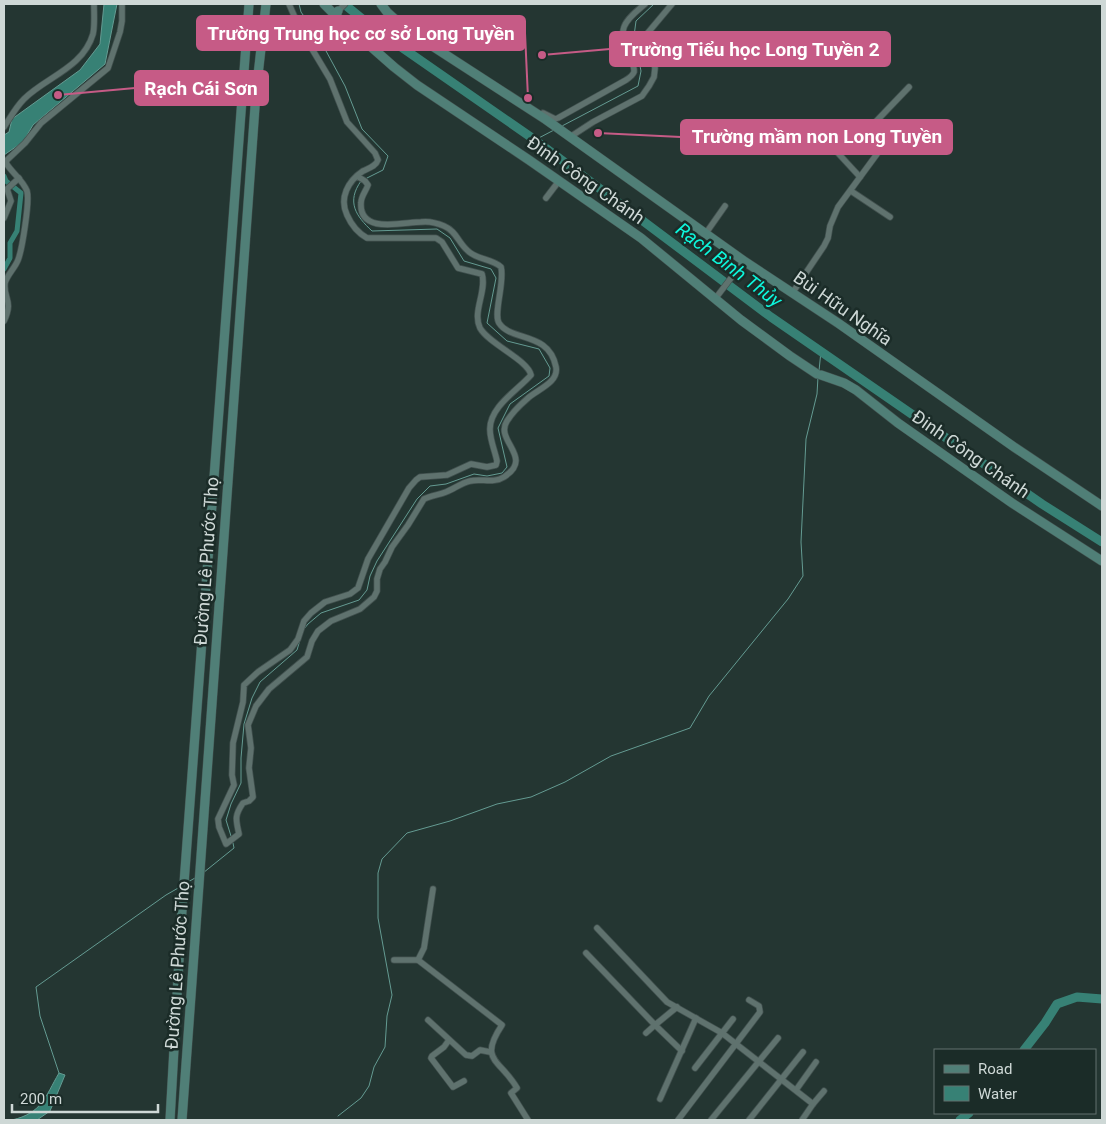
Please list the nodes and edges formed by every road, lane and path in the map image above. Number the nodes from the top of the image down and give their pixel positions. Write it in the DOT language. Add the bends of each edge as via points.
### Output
graph roads {
  1 [pos="94,4"];
  2 [pos="122,4"];
  3 [pos="249,4"];
  4 [pos="266,4"];
  5 [pos="290,4"];
  6 [pos="324,4"];
  7 [pos="345,4"];
  8 [pos="381,4"];
  9 [pos="644,4"];
  10 [pos="672,4"];
  11 [pos="337,13"];
  12 [pos="909,86"];
  13 [pos="242,92"];
  14 [pos="256,93"];
  15 [pos="532,112"];
  16 [pos="4,127"];
  17 [pos="864,134"];
  18 [pos="568,136"];
  19 [pos="825,139"];
  20 [pos="791,146"];
  21 [pos="358,177"];
  22 [pos="860,177"];
  23 [pos="18,179"];
  24 [pos="559,181"];
  25 [pos="6,188"];
  26 [pos="850,191"];
  27 [pos="546,198"];
  28 [pos="725,206"];
  29 [pos="890,217"];
  30 [pos="4,218"];
  31 [pos="706,233"];
  32 [pos="744,261"];
  33 [pos="793,292"];
  34 [pos="717,295"];
  35 [pos="4,320"];
  36 [pos="220,397"];
  37 [pos="234,398"];
  38 [pos="1102,506"];
  39 [pos="1102,561"];
  40 [pos="190,803"];
  41 [pos="204,804"];
  42 [pos="433,889"];
  43 [pos="597,928"];
  44 [pos="586,954"];
  45 [pos="394,960"];
  46 [pos="418,960"];
  47 [pos="749,1000"];
  48 [pos="676,1007"];
  49 [pos="696,1018"];
  50 [pos="734,1019"];
  51 [pos="428,1020"];
  52 [pos="655,1025"];
  53 [pos="646,1032"];
  54 [pos="722,1033"];
  55 [pos="778,1038"];
  56 [pos="449,1040"];
  57 [pos="737,1044"];
  58 [pos="682,1051"];
  59 [pos="490,1052"];
  60 [pos="803,1052"];
  61 [pos="759,1061"];
  62 [pos="816,1062"];
  63 [pos="695,1068"];
  64 [pos="782,1079"];
  65 [pos="464,1081"];
  66 [pos="796,1090"];
  67 [pos="824,1091"];
  68 [pos="171,1096"];
  69 [pos="183,1097"];
  70 [pos="660,1099"];
  71 [pos="813,1104"];
  72 [pos="170,1120"];
  73 [pos="182,1120"];
  74 [pos="528,1120"];
  75 [pos="678,1120"];
  76 [pos="711,1120"];
  77 [pos="749,1120"];
  78 [pos="802,1120"];
  1 -- 16 [label="street" via="93,34 82,55 23,99"];
  2 -- 23 [label="street" via="120,32 108,68 41,123 8,158 6,164"];
  3 -- 13 [label="street, Đường Lê Phước Thọ"];
  4 -- 14 [label="street, Đường Lê Phước Thọ"];
  5 -- 21 [label="street" via="300,29 330,79 347,122 377,158 378,162"];
  6 -- 11 [label="street, Đinh Công Chánh"];
  7 -- 11 [label="street"];
  8 -- 15 [label="street" via="406,29"];
  9 -- 15 [label="street" via="623,28 623,41 633,74 558,118"];
  10 -- 18 [label="street" via="646,35 655,68 654,77 642,96"];
  11 -- 24 [label="street, Đinh Công Chánh" via="406,76"];
  12 -- 17 [label="street"];
  13 -- 14 [label="street"];
  13 -- 36 [label="street, Đường Lê Phước Thọ"];
  14 -- 37 [label="street, Đường Lê Phước Thọ"];
  15 -- 18 [label="street, Bùi Hữu Nghĩa"];
  17 -- 19 [label="street" via="851,123"];
  17 -- 22 [label="street" via="878,151"];
  18 -- 31 [label="street, Bùi Hữu Nghĩa"];
  19 -- 20 [label="street" via="817,132"];
  19 -- 22 [label="street"];
  21 -- 21 [label="street" via="368,185 361,208 372,222 381,225 426,222 444,226 456,235 467,251 501,267 498,323 512,333 539,342 553,358 556,374 504,425 516,457 508,474 498,480 465,482 424,499 380,569 374,597 360,609 331,621 318,631 307,657 261,697 248,725 253,797 243,803 236,816 240,833 226,844 218,819 234,786 233,743 246,683 290,650 311,613 325,602 358,588 373,551 416,480 447,475 471,464 496,465 491,422 516,387 531,375 526,366 480,328 482,274 458,268 436,238 367,238 351,223 345,212 344,196 348,186"];
  22 -- 26 [label="street"];
  23 -- 25 [label="street"];
  23 -- 35 [label="street" via="27,192 28,210 20,253 5,284 9,308"];
  24 -- 27 [label="street"];
  24 -- 34 [label="street, Đinh Công Chánh"];
  25 -- 30 [label="street" via="11,201"];
  26 -- 29 [label="street"];
  26 -- 33 [label="street" via="838,207 824,246"];
  28 -- 31 [label="street"];
  31 -- 32 [label="street, Bùi Hữu Nghĩa"];
  32 -- 33 [label="street, Bùi Hữu Nghĩa"];
  32 -- 34 [label="street"];
  33 -- 38 [label="street, Bùi Hữu Nghĩa"];
  34 -- 39 [label="street, Đinh Công Chánh" via="774,345 819,374 856,390 1016,506"];
  36 -- 37 [label="street"];
  36 -- 40 [label="street, Đường Lê Phước Thọ"];
  37 -- 41 [label="street, Đường Lê Phước Thọ"];
  40 -- 41 [label="street"];
  40 -- 68 [label="street, Đường Lê Phước Thọ"];
  41 -- 69 [label="street, Đường Lê Phước Thọ"];
  42 -- 46 [label="street" via="424,948"];
  43 -- 48 [label="street" via="664,999"];
  44 -- 52 [label="street"];
  45 -- 46 [label="street"];
  46 -- 59 [label="street" via="500,1021 502,1025"];
  47 -- 57 [label="street" via="761,1009"];
  48 -- 49 [label="street"];
  48 -- 52 [label="street"];
  49 -- 54 [label="street"];
  49 -- 58 [label="street"];
  50 -- 54 [label="street"];
  51 -- 56 [label="street"];
  52 -- 53 [label="street"];
  52 -- 58 [label="street"];
  54 -- 57 [label="street"];
  54 -- 63 [label="street"];
  55 -- 61 [label="street"];
  56 -- 59 [label="street" via="466,1056 480,1050"];
  56 -- 65 [label="street" via="431,1058 453,1087"];
  57 -- 61 [label="street"];
  57 -- 75 [label="street"];
  58 -- 70 [label="street"];
  59 -- 74 [label="street" via="517,1088 511,1093"];
  60 -- 64 [label="street"];
  61 -- 64 [label="street"];
  61 -- 76 [label="street"];
  62 -- 66 [label="street"];
  64 -- 66 [label="street"];
  64 -- 77 [label="street"];
  66 -- 71 [label="street"];
  67 -- 71 [label="street"];
  68 -- 69 [label="street"];
  68 -- 72 [label="street, Đường Lê Phước Thọ"];
  69 -- 73 [label="street, Đường Lê Phước Thọ"];
  71 -- 78 [label="street"];
}
